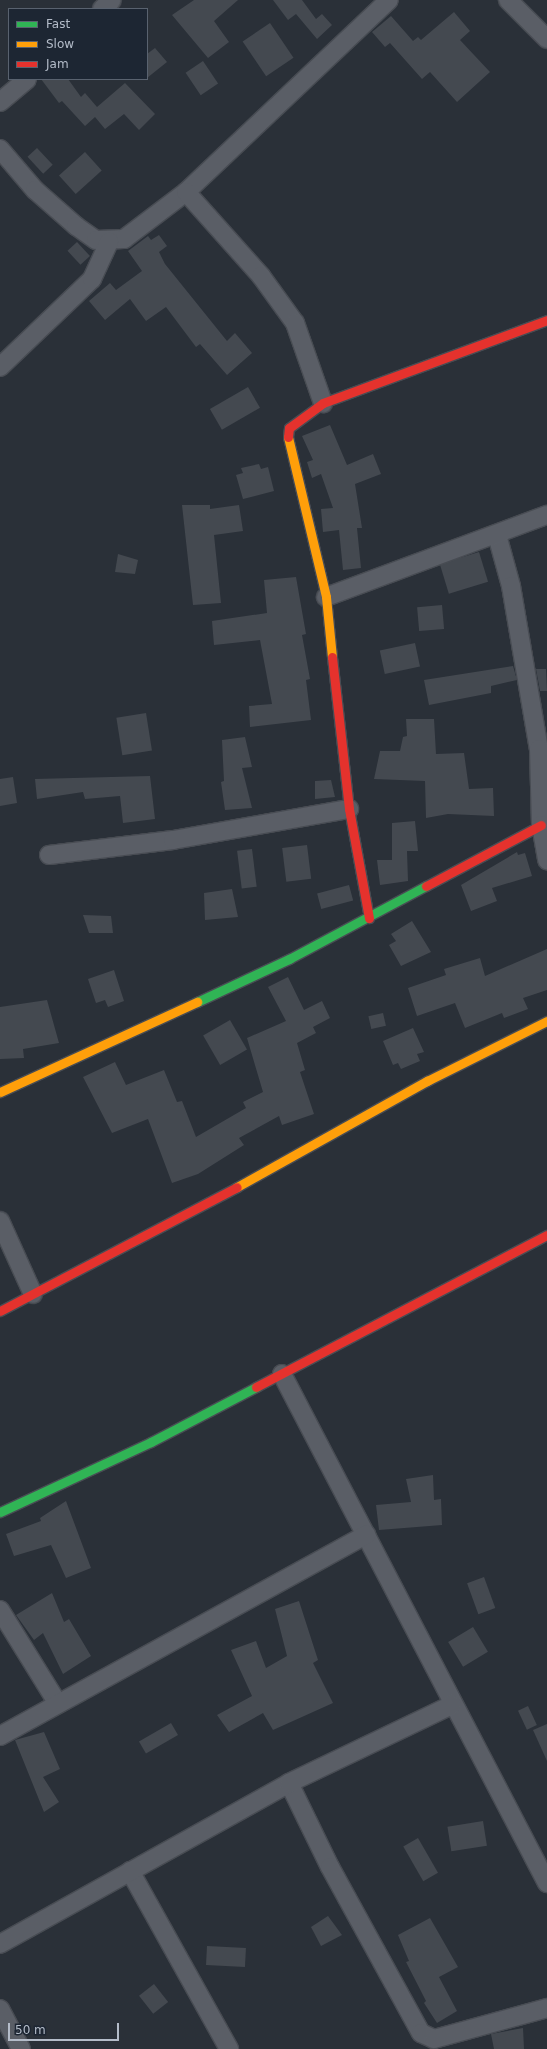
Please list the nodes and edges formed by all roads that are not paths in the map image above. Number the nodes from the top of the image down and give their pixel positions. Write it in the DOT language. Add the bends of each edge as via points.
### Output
graph roads {
  1 [pos="112,0"];
  2 [pos="389,0"];
  3 [pos="508,0"];
  4 [pos="103,8"];
  5 [pos="547,39"];
  6 [pos="26,80"];
  7 [pos="0,102"];
  8 [pos="0,149"];
  9 [pos="186,192"];
  10 [pos="109,242"];
  11 [pos="547,320"];
  12 [pos="0,366"];
  13 [pos="324,404"];
  14 [pos="547,515"];
  15 [pos="497,535"];
  16 [pos="326,597"];
  17 [pos="544,798"];
  18 [pos="349,809"];
  19 [pos="541,825"];
  20 [pos="49,855"];
  21 [pos="547,860"];
  22 [pos="369,918"];
  23 [pos="547,1021"];
  24 [pos="0,1092"];
  25 [pos="0,1222"];
  26 [pos="547,1235"];
  27 [pos="33,1294"];
  28 [pos="0,1311"];
  29 [pos="282,1374"];
  30 [pos="0,1512"];
  31 [pos="366,1535"];
  32 [pos="0,1610"];
  33 [pos="58,1704"];
  34 [pos="452,1705"];
  35 [pos="0,1736"];
  36 [pos="289,1783"];
  37 [pos="130,1871"];
  38 [pos="547,1883"];
  39 [pos="0,1944"];
  40 [pos="547,2008"];
  41 [pos="0,2009"];
  42 [pos="21,2049"];
  43 [pos="229,2049"];
  1 -- 4 [label="street"];
  2 -- 9 [label="street"];
  3 -- 5 [label="street"];
  6 -- 7 [label="street"];
  8 -- 10 [label="street" via="35,190 76,226 96,240"];
  9 -- 10 [label="street" via="137,232"];
  9 -- 13 [label="street" via="261,276 295,323"];
  10 -- 12 [label="street" via="92,279"];
  11 -- 13 [label="street"];
  13 -- 16 [label="street" via="293,423 288,434"];
  14 -- 15 [label="street"];
  15 -- 16 [label="street"];
  15 -- 17 [label="street" via="511,586 532,706"];
  16 -- 18 [label="street"];
  17 -- 19 [label="street"];
  18 -- 20 [label="street" via="173,840"];
  18 -- 22 [label="street"];
  19 -- 21 [label="street"];
  19 -- 22 [label="street"];
  22 -- 24 [label="street" via="282,963"];
  23 -- 27 [label="street" via="427,1081 202,1208"];
  25 -- 27 [label="street"];
  26 -- 29 [label="street"];
  27 -- 28 [label="street"];
  29 -- 30 [label="street" via="151,1442"];
  29 -- 31 [label="street"];
  31 -- 33 [label="street"];
  31 -- 34 [label="street" via="402,1601"];
  32 -- 33 [label="street"];
  33 -- 35 [label="street"];
  34 -- 36 [label="street"];
  34 -- 38 [label="street"];
  36 -- 37 [label="street"];
  36 -- 40 [label="street" via="330,1867 421,2032 434,2039"];
  37 -- 39 [label="street"];
  37 -- 43 [label="street"];
  41 -- 42 [label="street"];
}
